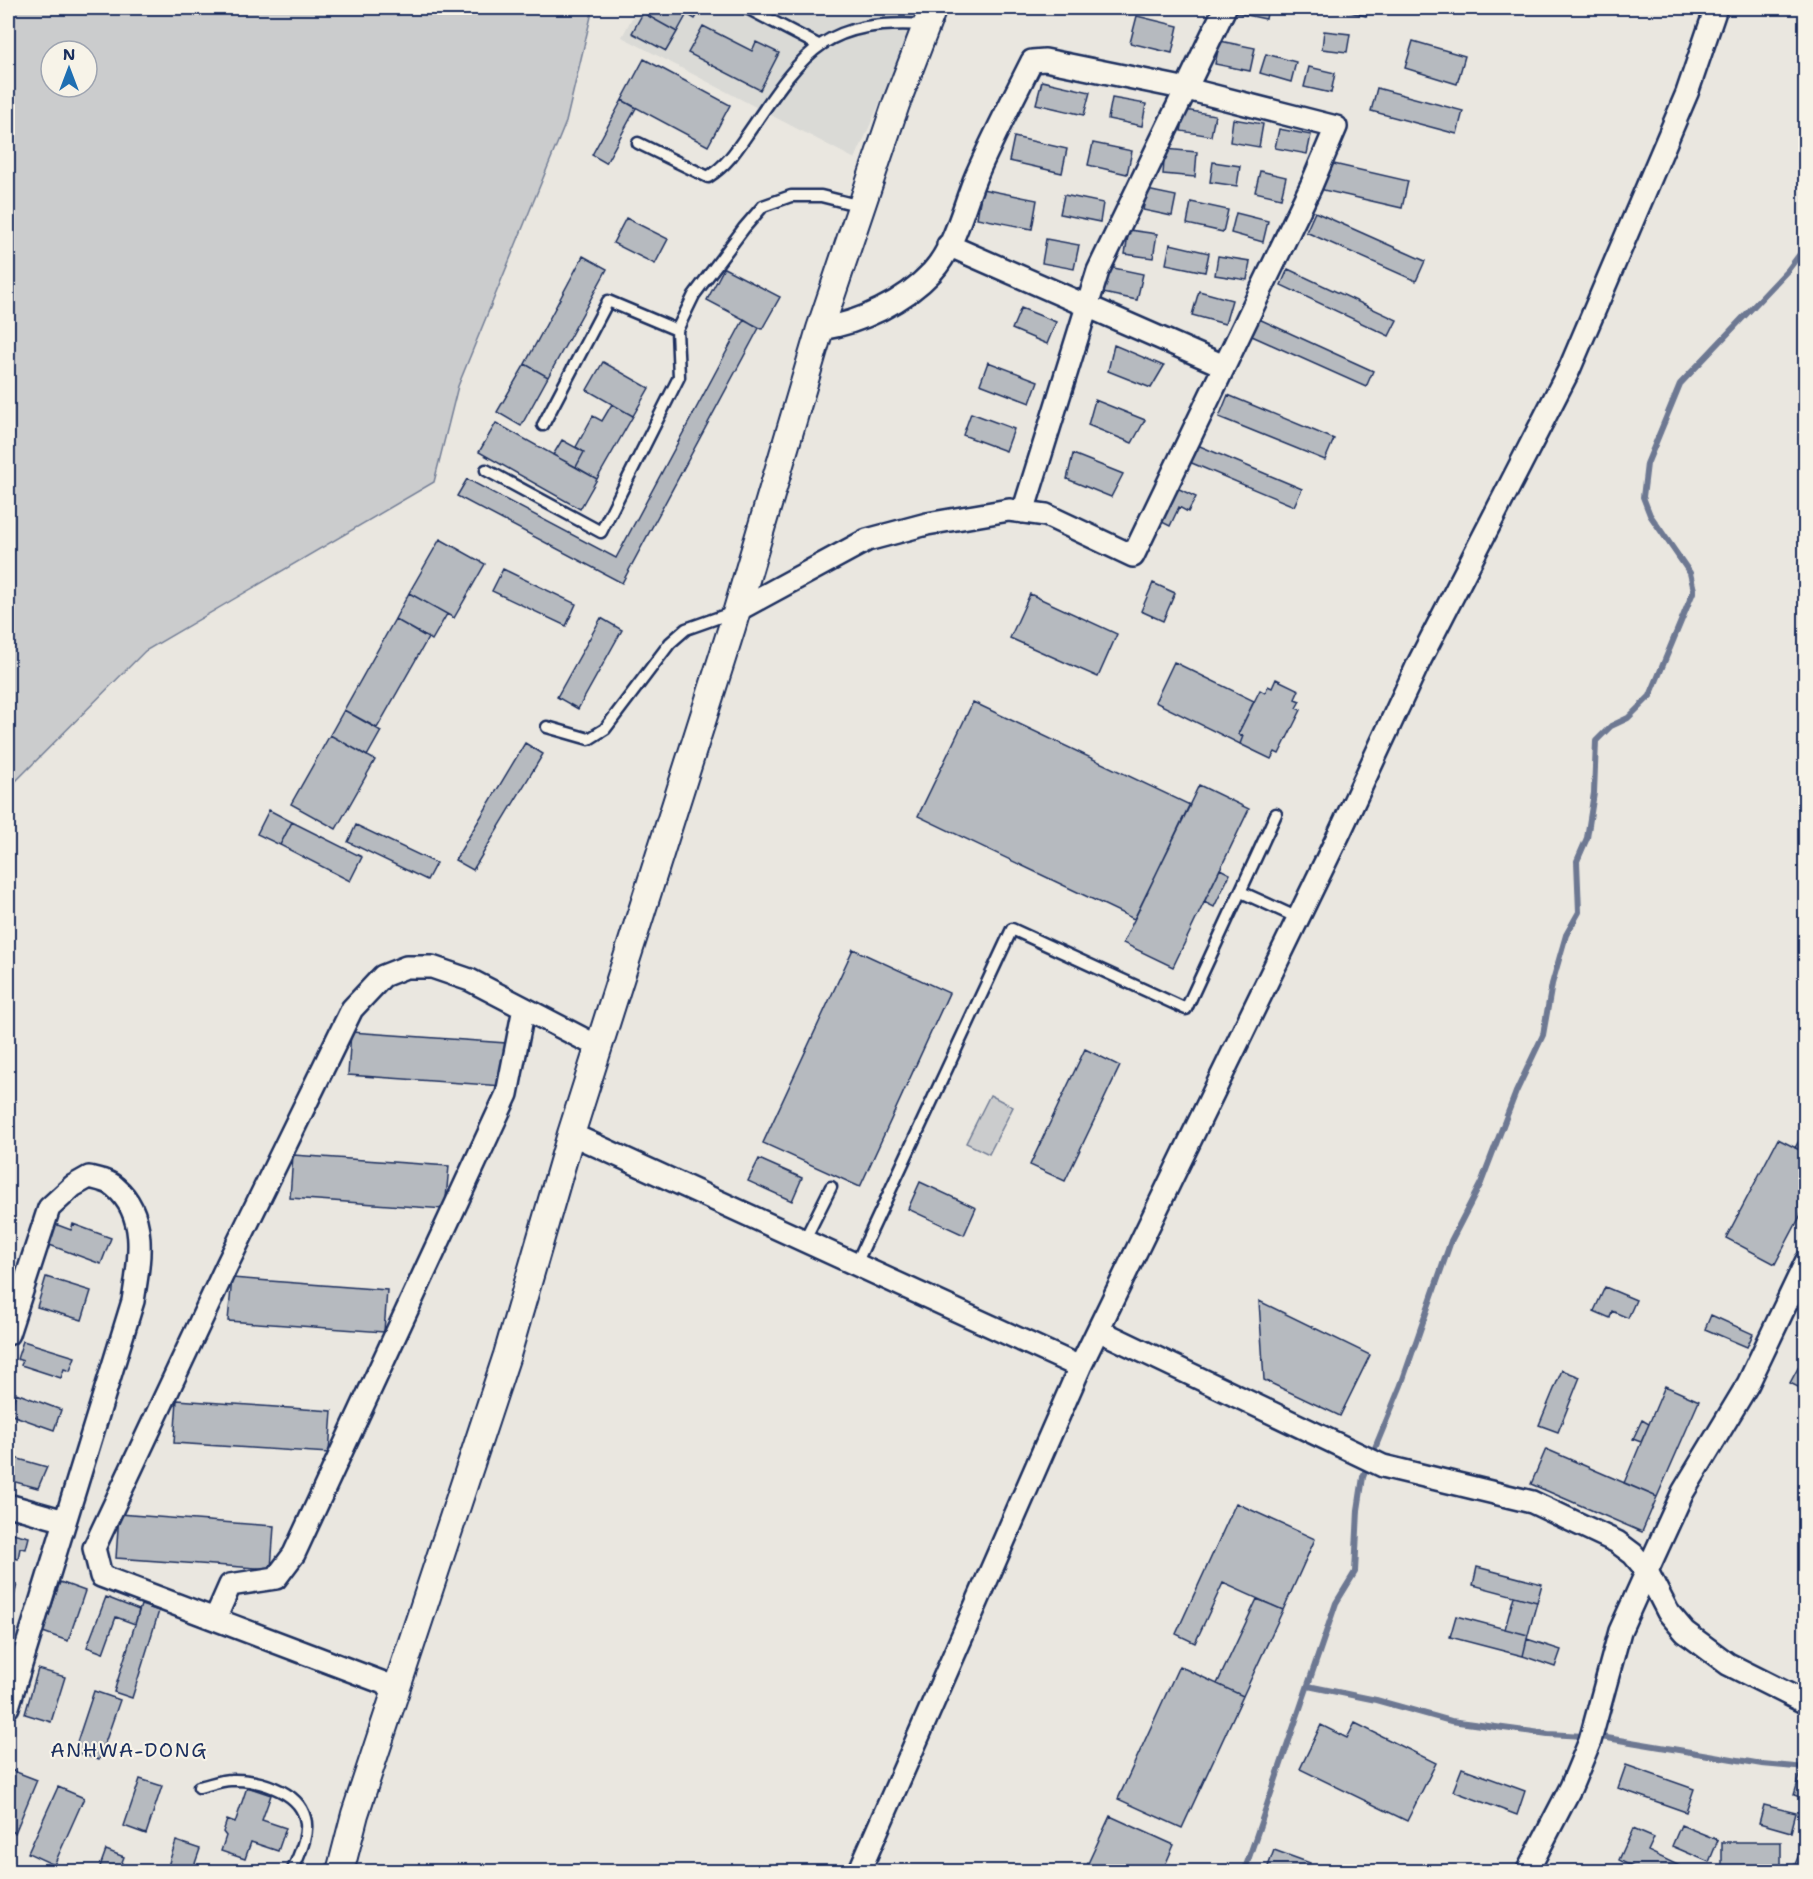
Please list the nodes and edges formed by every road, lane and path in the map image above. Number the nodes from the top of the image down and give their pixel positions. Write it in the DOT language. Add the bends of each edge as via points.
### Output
graph roads {
  1 [pos="747,8"];
  2 [pos="1225,8"];
  3 [pos="1716,8"];
  4 [pos="930,16"];
  5 [pos="818,45"];
  6 [pos="1187,89"];
  7 [pos="638,143"];
  8 [pos="862,206"];
  9 [pos="948,245"];
  10 [pos="1086,307"];
  11 [pos="820,329"];
  12 [pos="677,330"];
  13 [pos="1224,366"];
  14 [pos="543,425"];
  15 [pos="486,470"];
  16 [pos="1023,512"];
  17 [pos="736,611"];
  18 [pos="547,727"];
  19 [pos="1276,814"];
  20 [pos="1241,892"];
  21 [pos="1298,918"];
  22 [pos="524,1008"];
  23 [pos="599,1047"];
  24 [pos="571,1134"];
  25 [pos="831,1187"];
  26 [pos="804,1241"];
  27 [pos="1806,1262"];
  28 [pos="856,1264"];
  29 [pos="1098,1330"];
  30 [pos="8,1334"];
  31 [pos="1080,1367"];
  32 [pos="8,1505"];
  33 [pos="66,1521"];
  34 [pos="1647,1571"];
  35 [pos="215,1619"];
  36 [pos="397,1688"];
  37 [pos="1806,1703"];
  38 [pos="8,1707"];
  39 [pos="199,1787"];
  40 [pos="292,1872"];
  41 [pos="340,1872"];
  42 [pos="859,1872"];
  43 [pos="1527,1872"];
  1 -- 5 [label="lane"];
  2 -- 6 [label="street"];
  3 -- 21 [label="street" via="1687,93 1569,370 1419,662"];
  4 -- 5 [label="lane" via="851,29"];
  4 -- 8 [label="street"];
  5 -- 7 [label="lane" via="777,92 725,166 708,177"];
  6 -- 9 [label="street" via="1045,60 1032,61 976,175"];
  6 -- 10 [label="street" via="1098,271"];
  6 -- 13 [label="street" via="1336,127"];
  8 -- 11 [label="street"];
  8 -- 12 [label="lane" via="821,196 791,196 763,206 694,295"];
  9 -- 10 [label="street"];
  9 -- 11 [label="street" via="933,271 906,293 871,315"];
  10 -- 13 [label="street"];
  10 -- 16 [label="street"];
  11 -- 17 [label="street"];
  12 -- 14 [label="lane" via="608,301"];
  12 -- 15 [label="lane" via="680,377 601,532"];
  13 -- 16 [label="street" via="1133,556 1046,516"];
  16 -- 17 [label="street" via="1009,510 974,516 867,540"];
  17 -- 18 [label="lane" via="686,629 670,642 604,729 589,739"];
  17 -- 23 [label="street"];
  19 -- 20 [label="lane"];
  20 -- 21 [label="lane"];
  20 -- 28 [label="lane" via="1186,1009 1012,929"];
  21 -- 29 [label="street"];
  22 -- 23 [label="street"];
  22 -- 35 [label="street" via="507,1094 294,1554 276,1578 230,1585"];
  22 -- 35 [label="street" via="470,980 432,967 406,967 383,976 352,1009 94,1548 101,1576"];
  23 -- 24 [label="street"];
  24 -- 26 [label="street"];
  24 -- 36 [label="street" via="507,1355"];
  25 -- 26 [label="lane"];
  26 -- 28 [label="street"];
  27 -- 34 [label="street" via="1748,1384 1683,1492"];
  28 -- 31 [label="street"];
  29 -- 31 [label="street"];
  29 -- 34 [label="street" via="1383,1466 1532,1502 1617,1542"];
  30 -- 33 [label="street" via="49,1208 89,1177 114,1185 135,1211 141,1255 134,1301"];
  31 -- 42 [label="street"];
  32 -- 33 [label="street"];
  33 -- 38 [label="street"];
  34 -- 37 [label="street" via="1668,1612 1685,1632 1728,1664"];
  34 -- 43 [label="street" via="1620,1630 1591,1735 1571,1787"];
  35 -- 36 [label="street"];
  36 -- 41 [label="street"];
  39 -- 40 [label="lane" via="248,1780 279,1790 296,1801 306,1819 303,1846"];
}
